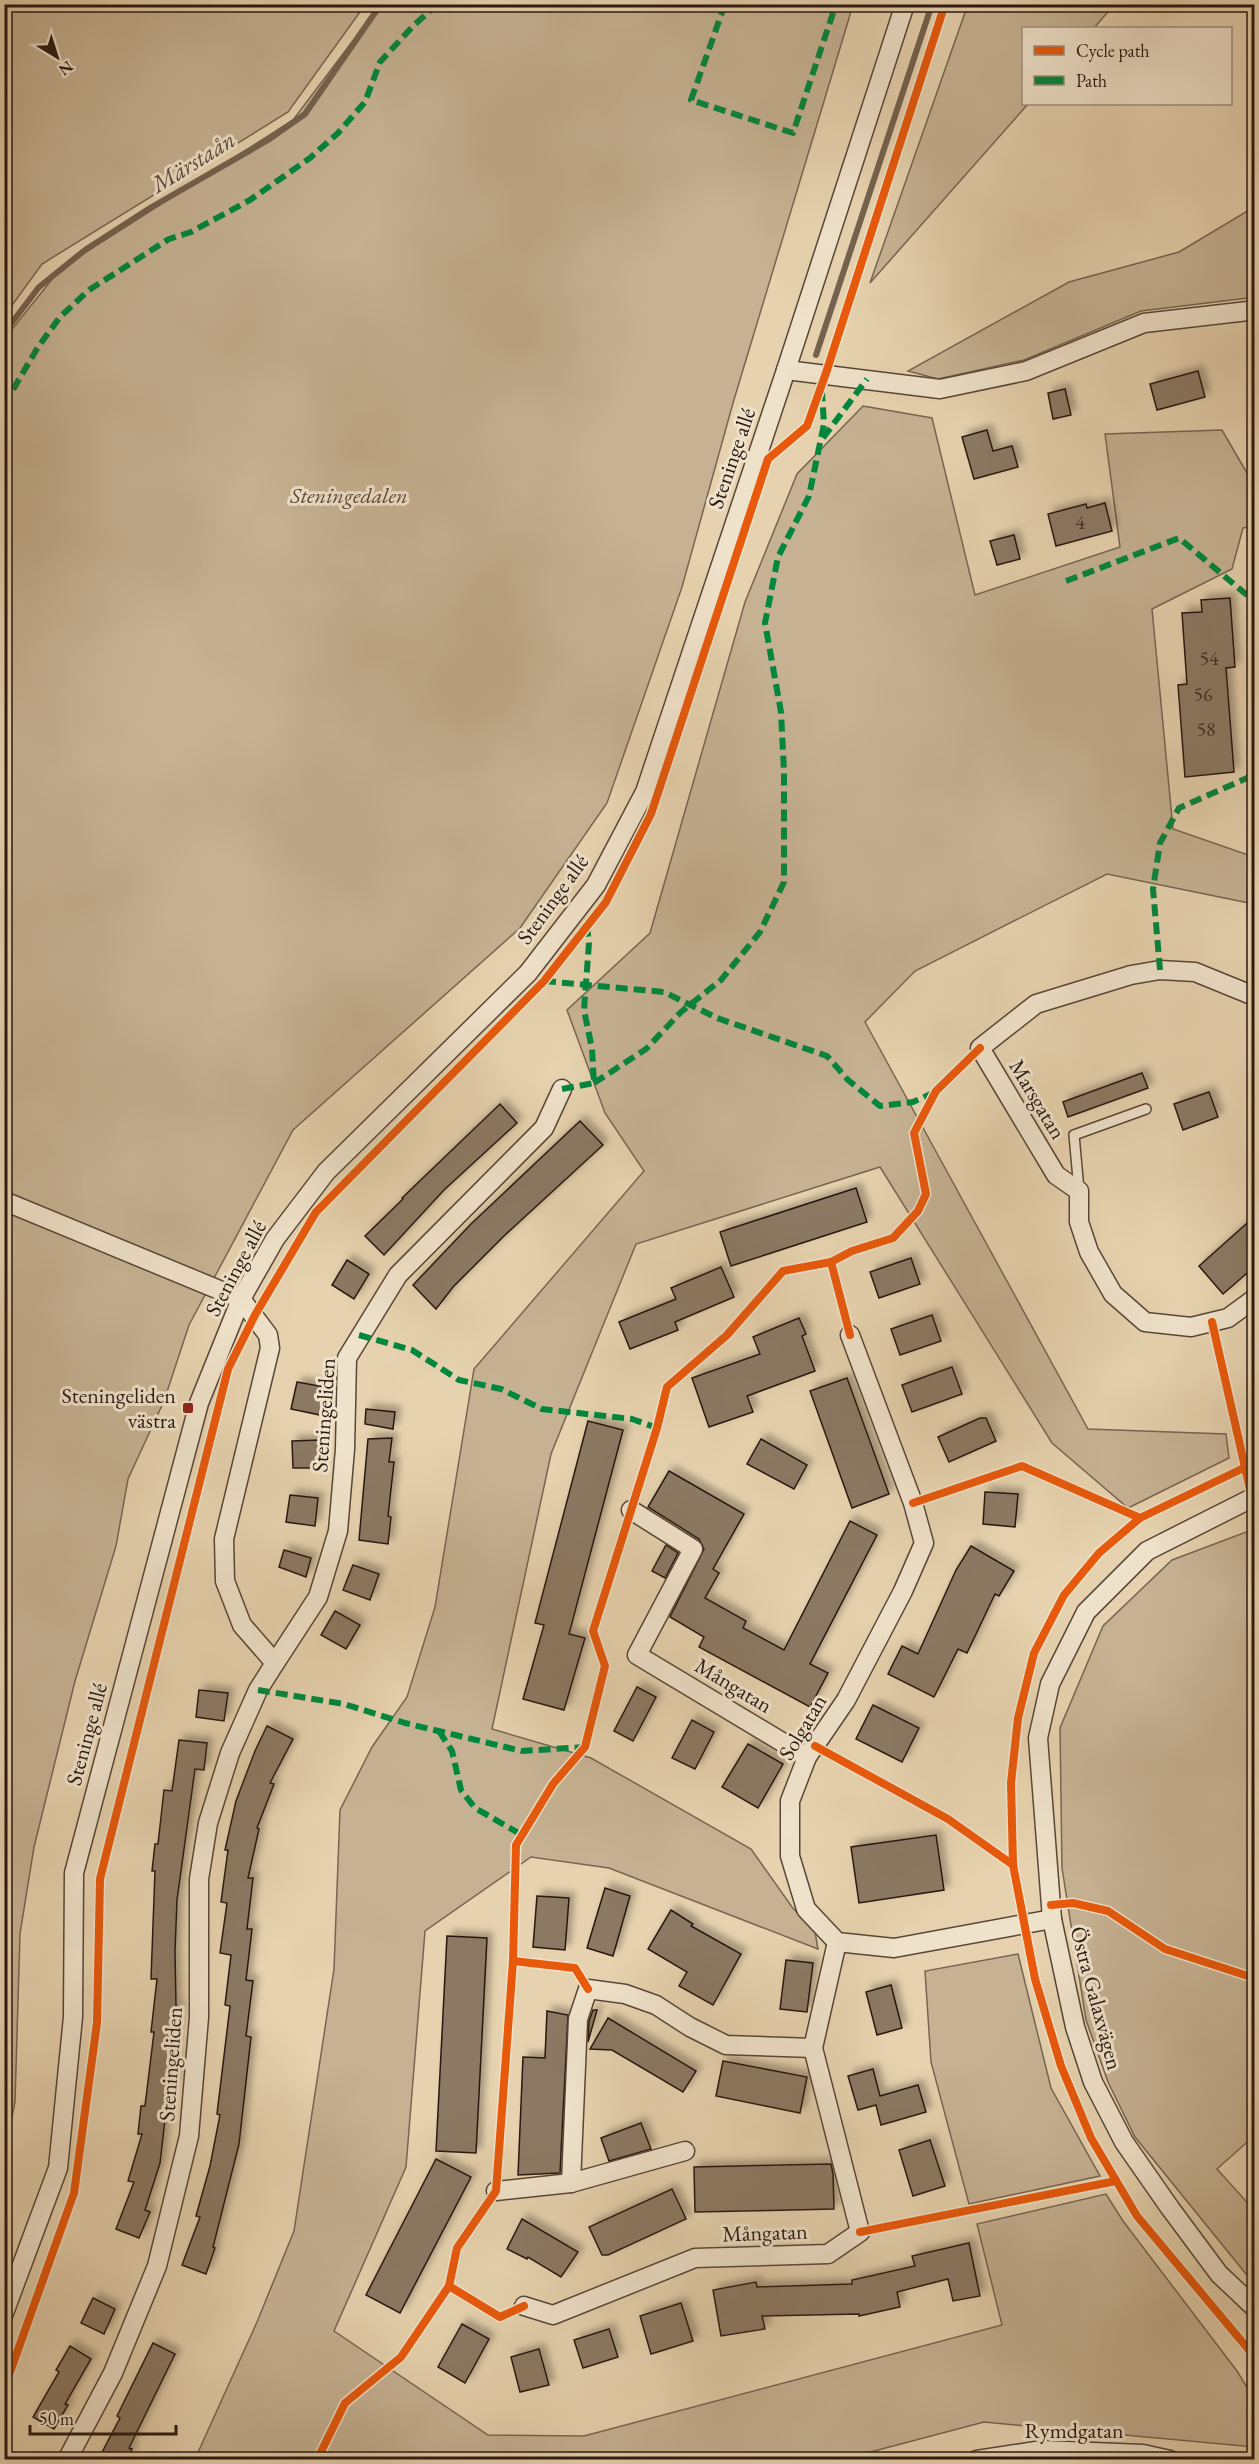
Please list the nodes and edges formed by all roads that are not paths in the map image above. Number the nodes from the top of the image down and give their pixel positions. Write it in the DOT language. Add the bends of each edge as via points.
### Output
graph roads {
  1 [pos="905,4"];
  2 [pos="1254,312"];
  3 [pos="786,369"];
  4 [pos="1254,996"];
  5 [pos="562,1089"];
  6 [pos="1146,1109"];
  7 [pos="1079,1191"];
  8 [pos="4,1201"];
  9 [pos="241,1299"];
  10 [pos="1254,1299"];
  11 [pos="850,1335"];
  12 [pos="1254,1497"];
  13 [pos="631,1510"];
  14 [pos="275,1663"];
  15 [pos="807,1757"];
  16 [pos="1052,1919"];
  17 [pos="837,1942"];
  18 [pos="813,2048"];
  19 [pos="685,2151"];
  20 [pos="571,2183"];
  21 [pos="496,2191"];
  22 [pos="524,2306"];
  23 [pos="1254,2307"];
  24 [pos="4,2313"];
  25 [pos="67,2460"];
  26 [pos="977,2460"];
  27 [pos="1170,2460"];
  1 -- 3 [label="street, Steninge allé"];
  2 -- 3 [label="street" via="1144,323 1026,371 940,389"];
  3 -- 9 [label="street, Steninge allé" via="645,792 596,885 528,973 326,1172 274,1239"];
  4 -- 7 [label="street, Marsgatan" via="1195,972 1160,970 1131,975 1036,1004 980,1048 1056,1175"];
  5 -- 14 [label="street, Steningeliden" via="544,1128 398,1275 347,1358 338,1532 318,1597"];
  6 -- 7 [label="lane" via="1074,1135"];
  7 -- 10 [label="street" via="1079,1222 1089,1252 1113,1294 1145,1322 1191,1327 1228,1318"];
  8 -- 9 [label="street"];
  9 -- 14 [label="street" via="268,1335 270,1348 224,1539 225,1581 242,1625"];
  9 -- 24 [label="street, Steninge allé" via="198,1403 74,1873 73,2017 58,2168"];
  11 -- 15 [label="street, Solgatan" via="913,1503 924,1543 846,1700"];
  12 -- 16 [label="street, Östra Galaxvägen" via="1148,1551 1086,1612 1050,1684 1038,1738"];
  13 -- 15 [label="street, Mångatan" via="693,1549 636,1655"];
  14 -- 25 [label="street, Steningeliden" via="258,1690 230,1753 208,1823 199,1879 199,2017 189,2136 157,2266 113,2373"];
  15 -- 17 [label="street, Solgatan" via="790,1801 790,1856 806,1909"];
  16 -- 17 [label="street" via="894,1948"];
  16 -- 23 [label="street, Östra Galaxvägen" via="1075,2027 1093,2082 1124,2142 1220,2274"];
  17 -- 18 [label="street, Mångatan"];
  18 -- 20 [label="street" via="726,2044 656,2005 625,1994 588,1989 578,2019"];
  18 -- 22 [label="street, Mångatan" via="860,2232 828,2254 695,2258 553,2315"];
  19 -- 20 [label="street"];
  20 -- 21 [label="street"];
  26 -- 27 [label="street, Rymdgatan" via="1042,2450 1143,2454"];
}
